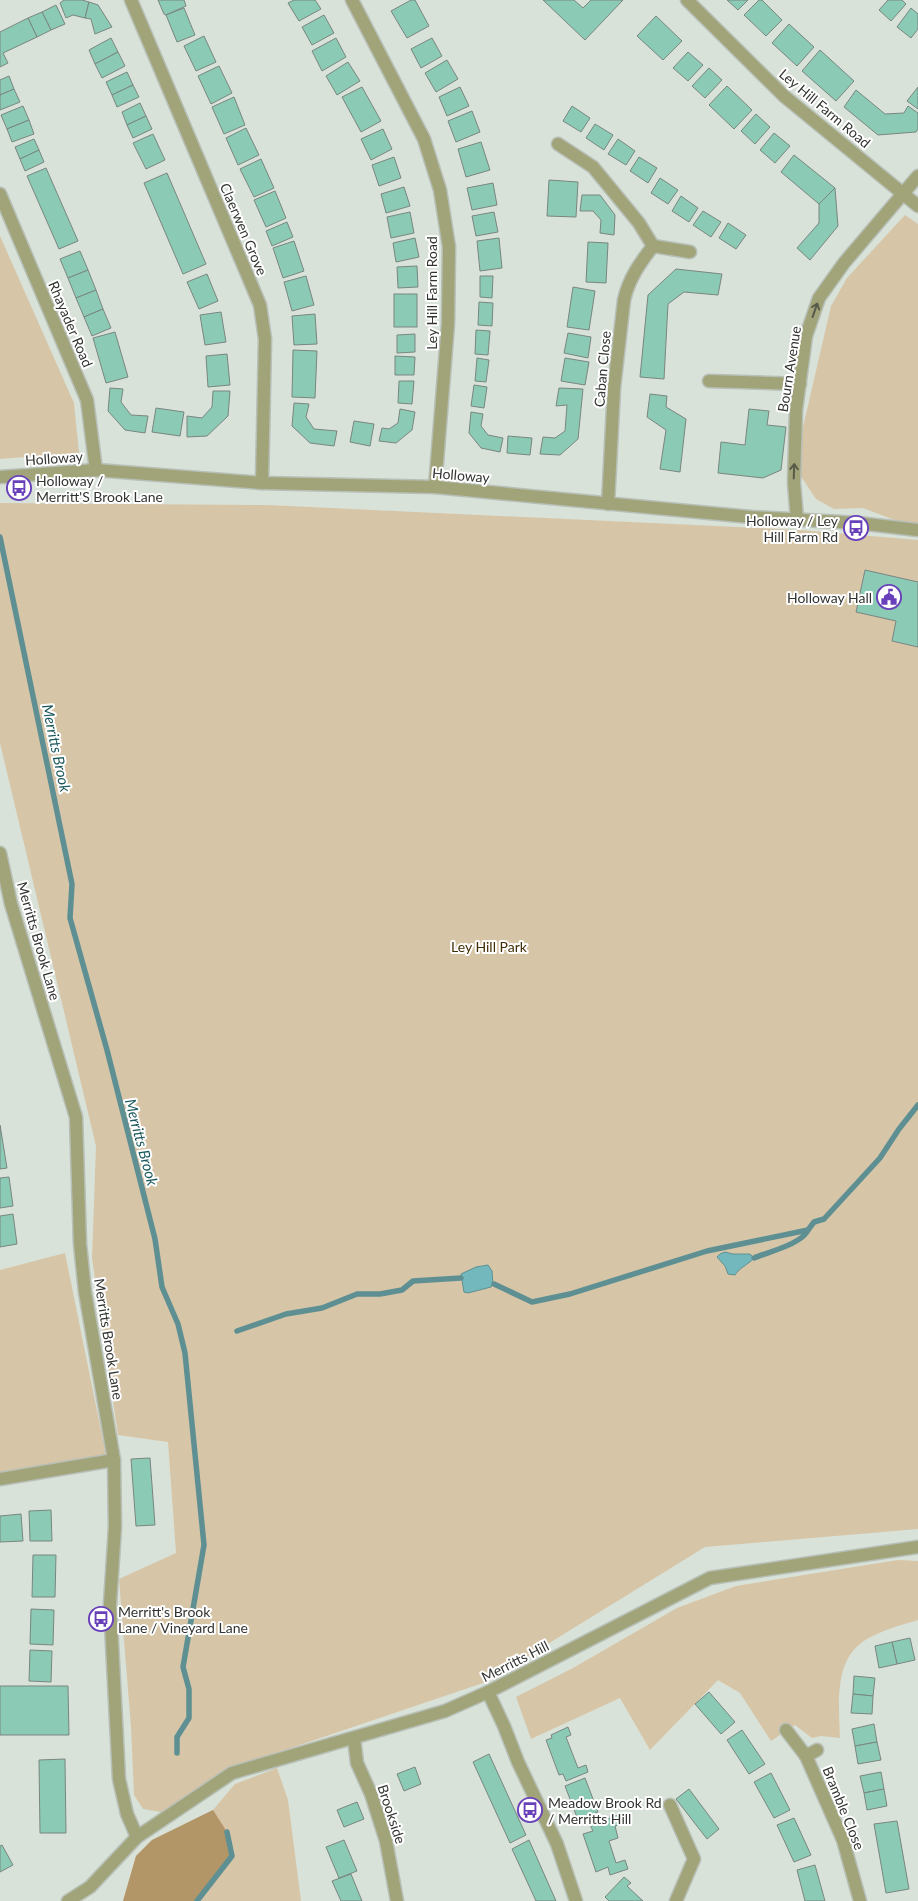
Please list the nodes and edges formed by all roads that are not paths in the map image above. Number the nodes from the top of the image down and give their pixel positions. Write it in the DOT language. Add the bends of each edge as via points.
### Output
graph roads {
  1 [pos="131,0"];
  2 [pos="352,0"];
  3 [pos="687,0"];
  4 [pos="558,144"];
  5 [pos="918,176"];
  6 [pos="903,193"];
  7 [pos="0,194"];
  8 [pos="918,206"];
  9 [pos="653,246"];
  10 [pos="690,252"];
  11 [pos="709,381"];
  12 [pos="800,384"];
  13 [pos="96,470"];
  14 [pos="0,477"];
  15 [pos="262,483"];
  16 [pos="435,487"];
  17 [pos="608,504"];
  18 [pos="797,519"];
  19 [pos="918,530"];
  20 [pos="0,853"];
  21 [pos="114,1460"];
  22 [pos="0,1479"];
  23 [pos="918,1547"];
  24 [pos="488,1692"];
  25 [pos="786,1730"];
  26 [pos="354,1738"];
  27 [pos="670,1805"];
  28 [pos="137,1837"];
  29 [pos="68,1901"];
  30 [pos="397,1901"];
  31 [pos="576,1901"];
  32 [pos="676,1901"];
  33 [pos="860,1901"];
  1 -- 15 [label="street, Claerwen Grove" via="260,305 265,339"];
  2 -- 16 [label="street, Ley Hill Farm Road" via="424,139 441,200 449,247 448,324"];
  3 -- 6 [label="street, Ley Hill Farm Road" via="784,96"];
  4 -- 9 [label="street" via="593,167 639,223"];
  5 -- 6 [label="street, Bourn Avenue"];
  6 -- 8 [label="street, Ley Hill Farm Road"];
  12 -- 6 [label="street, Bourn Avenue, one-way" via="806,336 819,298"];
  7 -- 13 [label="street, Rhayader Road" via="87,400"];
  9 -- 10 [label="street"];
  9 -- 17 [label="street, Caban Close" via="634,270 624,300 614,388"];
  11 -- 12 [label="street"];
  18 -- 12 [label="street, Bourn Avenue, one-way" via="794,483"];
  13 -- 14 [label="street, Holloway"];
  13 -- 15 [label="street, Holloway"];
  15 -- 16 [label="street, Holloway"];
  16 -- 17 [label="street, Holloway"];
  17 -- 18 [label="street, Holloway"];
  18 -- 19 [label="street, Holloway" via="858,522"];
  20 -- 21 [label="street, Merritts Brook Lane" via="11,904 76,1117 80,1244 85,1292"];
  21 -- 22 [label="street"];
  21 -- 28 [label="street, Merritts Brook Lane" via="115,1527 110,1604 119,1779 127,1814"];
  23 -- 24 [label="street, Merritts Hill" via="710,1578"];
  24 -- 26 [label="street, Merritts Hill" via="445,1711"];
  24 -- 31 [label="street" via="557,1844"];
  25 -- 33 [label="street, Bramble Close" via="811,1753 843,1840"];
  26 -- 28 [label="street, Merritts Hill" via="232,1774"];
  26 -- 30 [label="street, Brookside" via="357,1763 386,1841"];
  27 -- 32 [label="street" via="694,1859"];
  28 -- 29 [label="street, Merritts Hill" via="90,1887"];
}
